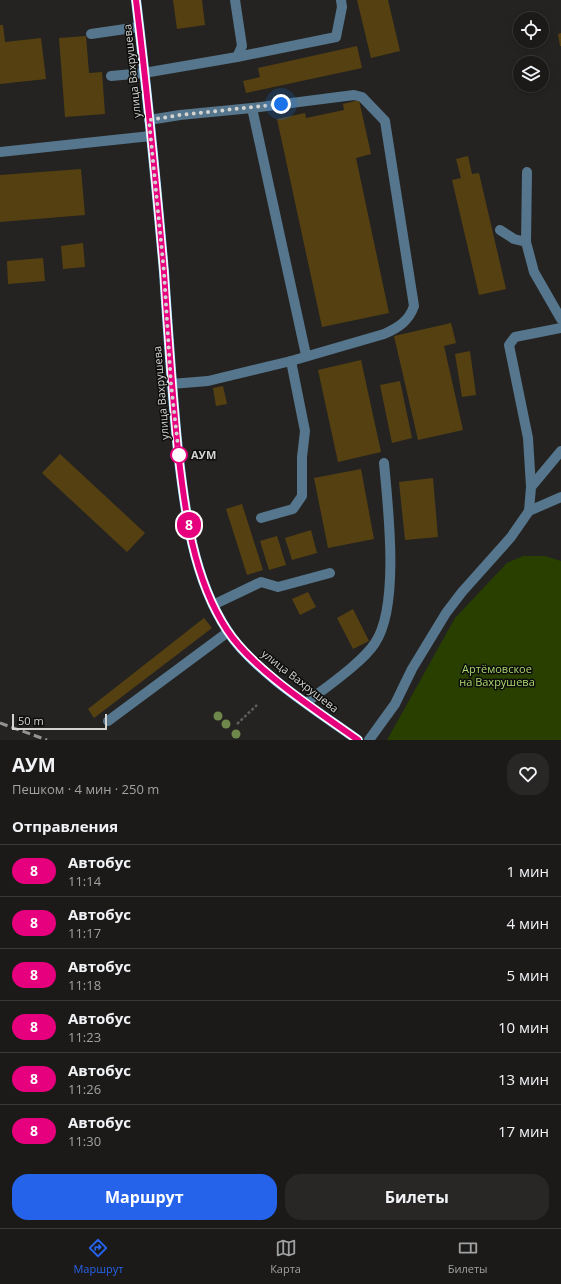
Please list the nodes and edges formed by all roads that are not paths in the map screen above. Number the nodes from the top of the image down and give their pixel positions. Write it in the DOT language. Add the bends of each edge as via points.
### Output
graph roads {
  1 [pos="136,0"];
  2 [pos="235,0"];
  3 [pos="341,0"];
  4 [pos="139,27"];
  5 [pos="91,34"];
  6 [pos="237,57"];
  7 [pos="144,73"];
  8 [pos="111,76"];
  9 [pos="252,108"];
  10 [pos="149,120"];
  11 [pos="151,136"];
  12 [pos="0,152"];
  13 [pos="527,172"];
  14 [pos="500,230"];
  15 [pos="526,242"];
  16 [pos="561,319"];
  17 [pos="561,328"];
  18 [pos="306,355"];
  19 [pos="291,361"];
  20 [pos="171,384"];
  21 [pos="561,451"];
  22 [pos="384,463"];
  23 [pos="532,487"];
  24 [pos="561,497"];
  25 [pos="529,511"];
  26 [pos="261,518"];
  27 [pos="330,573"];
  28 [pos="213,605"];
  29 [pos="228,632"];
  30 [pos="306,703"];
  31 [pos="108,721"];
  32 [pos="358,740"];
  33 [pos="369,740"];
  1 -- 4 [label="main road, улица Вахрушева"];
  2 -- 6 [label="lane" via="242,46"];
  3 -- 6 [label="lane" via="336,37"];
  4 -- 5 [label="lane"];
  4 -- 7 [label="main road, улица Вахрушева"];
  6 -- 7 [label="lane"];
  7 -- 8 [label="lane"];
  7 -- 10 [label="main road, улица Вахрушева"];
  9 -- 10 [label="lane"];
  9 -- 18 [label="lane"];
  9 -- 18 [label="lane" via="354,94 362,97 385,120 414,306 411,317 384,334"];
  10 -- 11 [label="main road, улица Вахрушева"];
  11 -- 12 [label="lane"];
  11 -- 20 [label="main road, улица Вахрушева" via="164,272"];
  13 -- 15 [label="lane"];
  14 -- 15 [label="lane" via="514,239"];
  15 -- 16 [label="lane" via="534,272"];
  17 -- 23 [label="lane" via="515,337 509,344 528,438"];
  18 -- 19 [label="lane"];
  19 -- 20 [label="lane" via="208,381"];
  19 -- 26 [label="lane" via="305,431 302,496 293,509"];
  20 -- 28 [label="main road, улица Вахрушева" via="185,506 195,552"];
  21 -- 23 [label="lane"];
  22 -- 30 [label="lane" via="390,526 389,583 387,607 381,630 375,644"];
  23 -- 25 [label="lane"];
  24 -- 25 [label="lane"];
  25 -- 33 [label="lane" via="511,537 446,613 412,669 395,704"];
  27 -- 28 [label="lane" via="278,587 261,582"];
  28 -- 29 [label="main road, улица Вахрушева"];
  29 -- 30 [label="main road, улица Вахрушева" via="260,666"];
  29 -- 31 [label="lane"];
  30 -- 32 [label="main road, улица Вахрушева"];
}
